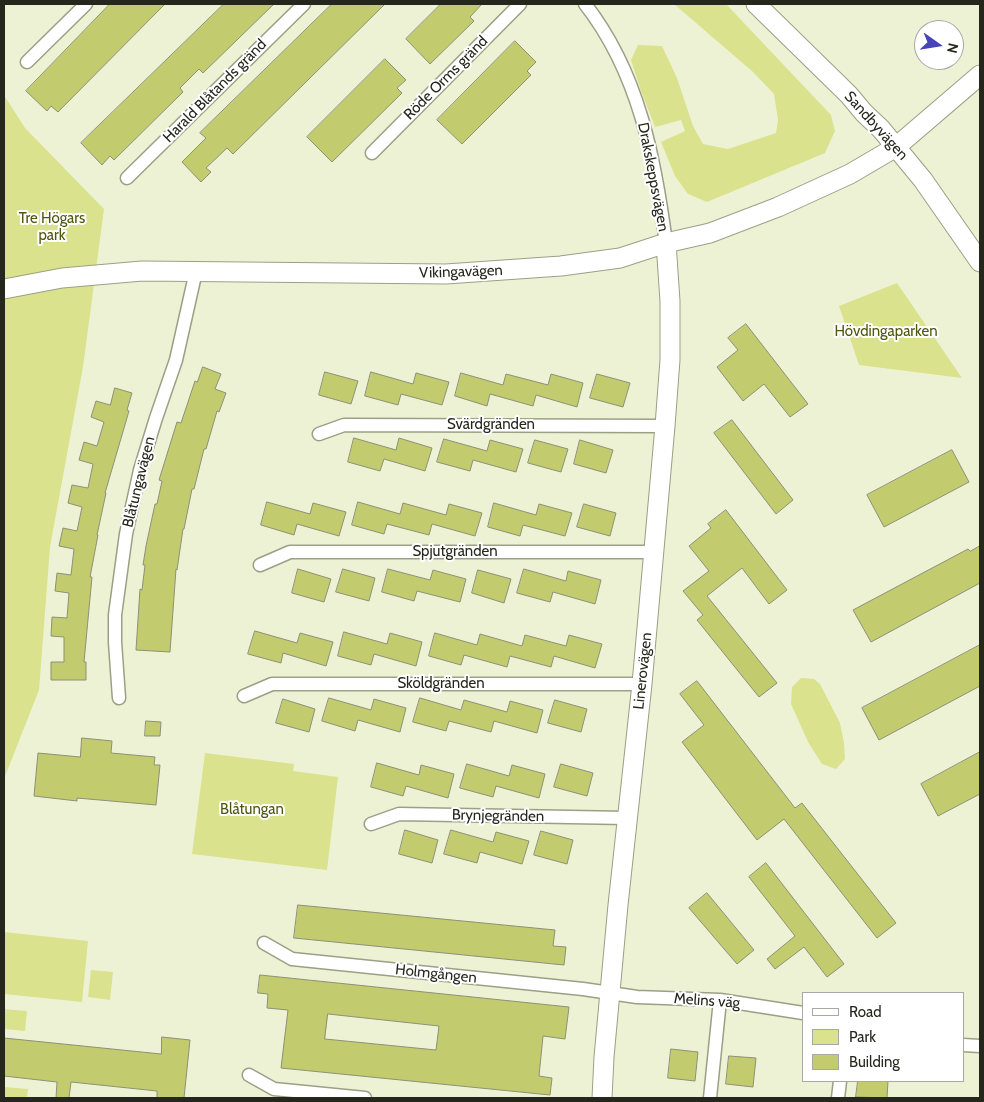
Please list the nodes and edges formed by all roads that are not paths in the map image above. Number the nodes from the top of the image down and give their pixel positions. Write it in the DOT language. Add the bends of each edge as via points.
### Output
graph roads {
  1 [pos="86,4"];
  2 [pos="304,4"];
  3 [pos="520,4"];
  4 [pos="585,4"];
  5 [pos="756,4"];
  6 [pos="27,62"];
  7 [pos="980,76"];
  8 [pos="896,147"];
  9 [pos="372,152"];
  10 [pos="126,178"];
  11 [pos="666,244"];
  12 [pos="980,262"];
  13 [pos="196,271"];
  14 [pos="4,288"];
  15 [pos="666,426"];
  16 [pos="319,434"];
  17 [pos="654,552"];
  18 [pos="260,565"];
  19 [pos="642,684"];
  20 [pos="244,696"];
  21 [pos="119,698"];
  22 [pos="627,818"];
  23 [pos="371,824"];
  24 [pos="264,944"];
  25 [pos="610,993"];
  26 [pos="720,1000"];
  27 [pos="802,1013"];
  28 [pos="964,1045"];
  29 [pos="980,1046"];
  30 [pos="249,1075"];
  31 [pos="840,1082"];
  32 [pos="365,1098"];
  33 [pos="602,1098"];
  34 [pos="710,1098"];
  35 [pos="838,1098"];
  1 -- 6 [label="street"];
  2 -- 10 [label="street, Harald Blåtands gränd"];
  3 -- 9 [label="street, Röde Orms gränd"];
  4 -- 11 [label="street, Drakskeppsvägen" via="625,72 642,119 660,196"];
  5 -- 8 [label="street, Sandbyvägen" via="849,95"];
  7 -- 8 [label="street, Vikingavägen"];
  8 -- 11 [label="street, Vikingavägen" via="850,174 778,207"];
  8 -- 12 [label="street, Sandbyvägen"];
  11 -- 13 [label="street, Vikingavägen" via="592,263 474,273"];
  11 -- 15 [label="street, Linerovägen" via="670,360"];
  13 -- 14 [label="street, Vikingavägen" via="142,271 62,278"];
  13 -- 21 [label="street, Blåtungavägen" via="176,360 140,470 126,534 115,615"];
  15 -- 16 [label="street, Svärdgränden" via="344,425"];
  15 -- 17 [label="street, Linerovägen"];
  17 -- 18 [label="street, Spjutgränden" via="290,552"];
  17 -- 19 [label="street, Linerovägen"];
  19 -- 20 [label="street, Sköldgränden" via="272,684"];
  19 -- 22 [label="street, Linerovägen"];
  22 -- 23 [label="street, Brynjegränden" via="399,814"];
  22 -- 25 [label="street, Linerovägen"];
  24 -- 25 [label="street, Holmgången" via="292,959"];
  25 -- 26 [label="street, Melins väg"];
  25 -- 33 [label="street, Linerovägen"];
  26 -- 27 [label="street, Melins väg"];
  26 -- 34 [label="street"];
  28 -- 29 [label="street"];
  30 -- 32 [label="street" via="274,1089"];
  31 -- 35 [label="street"];
}
